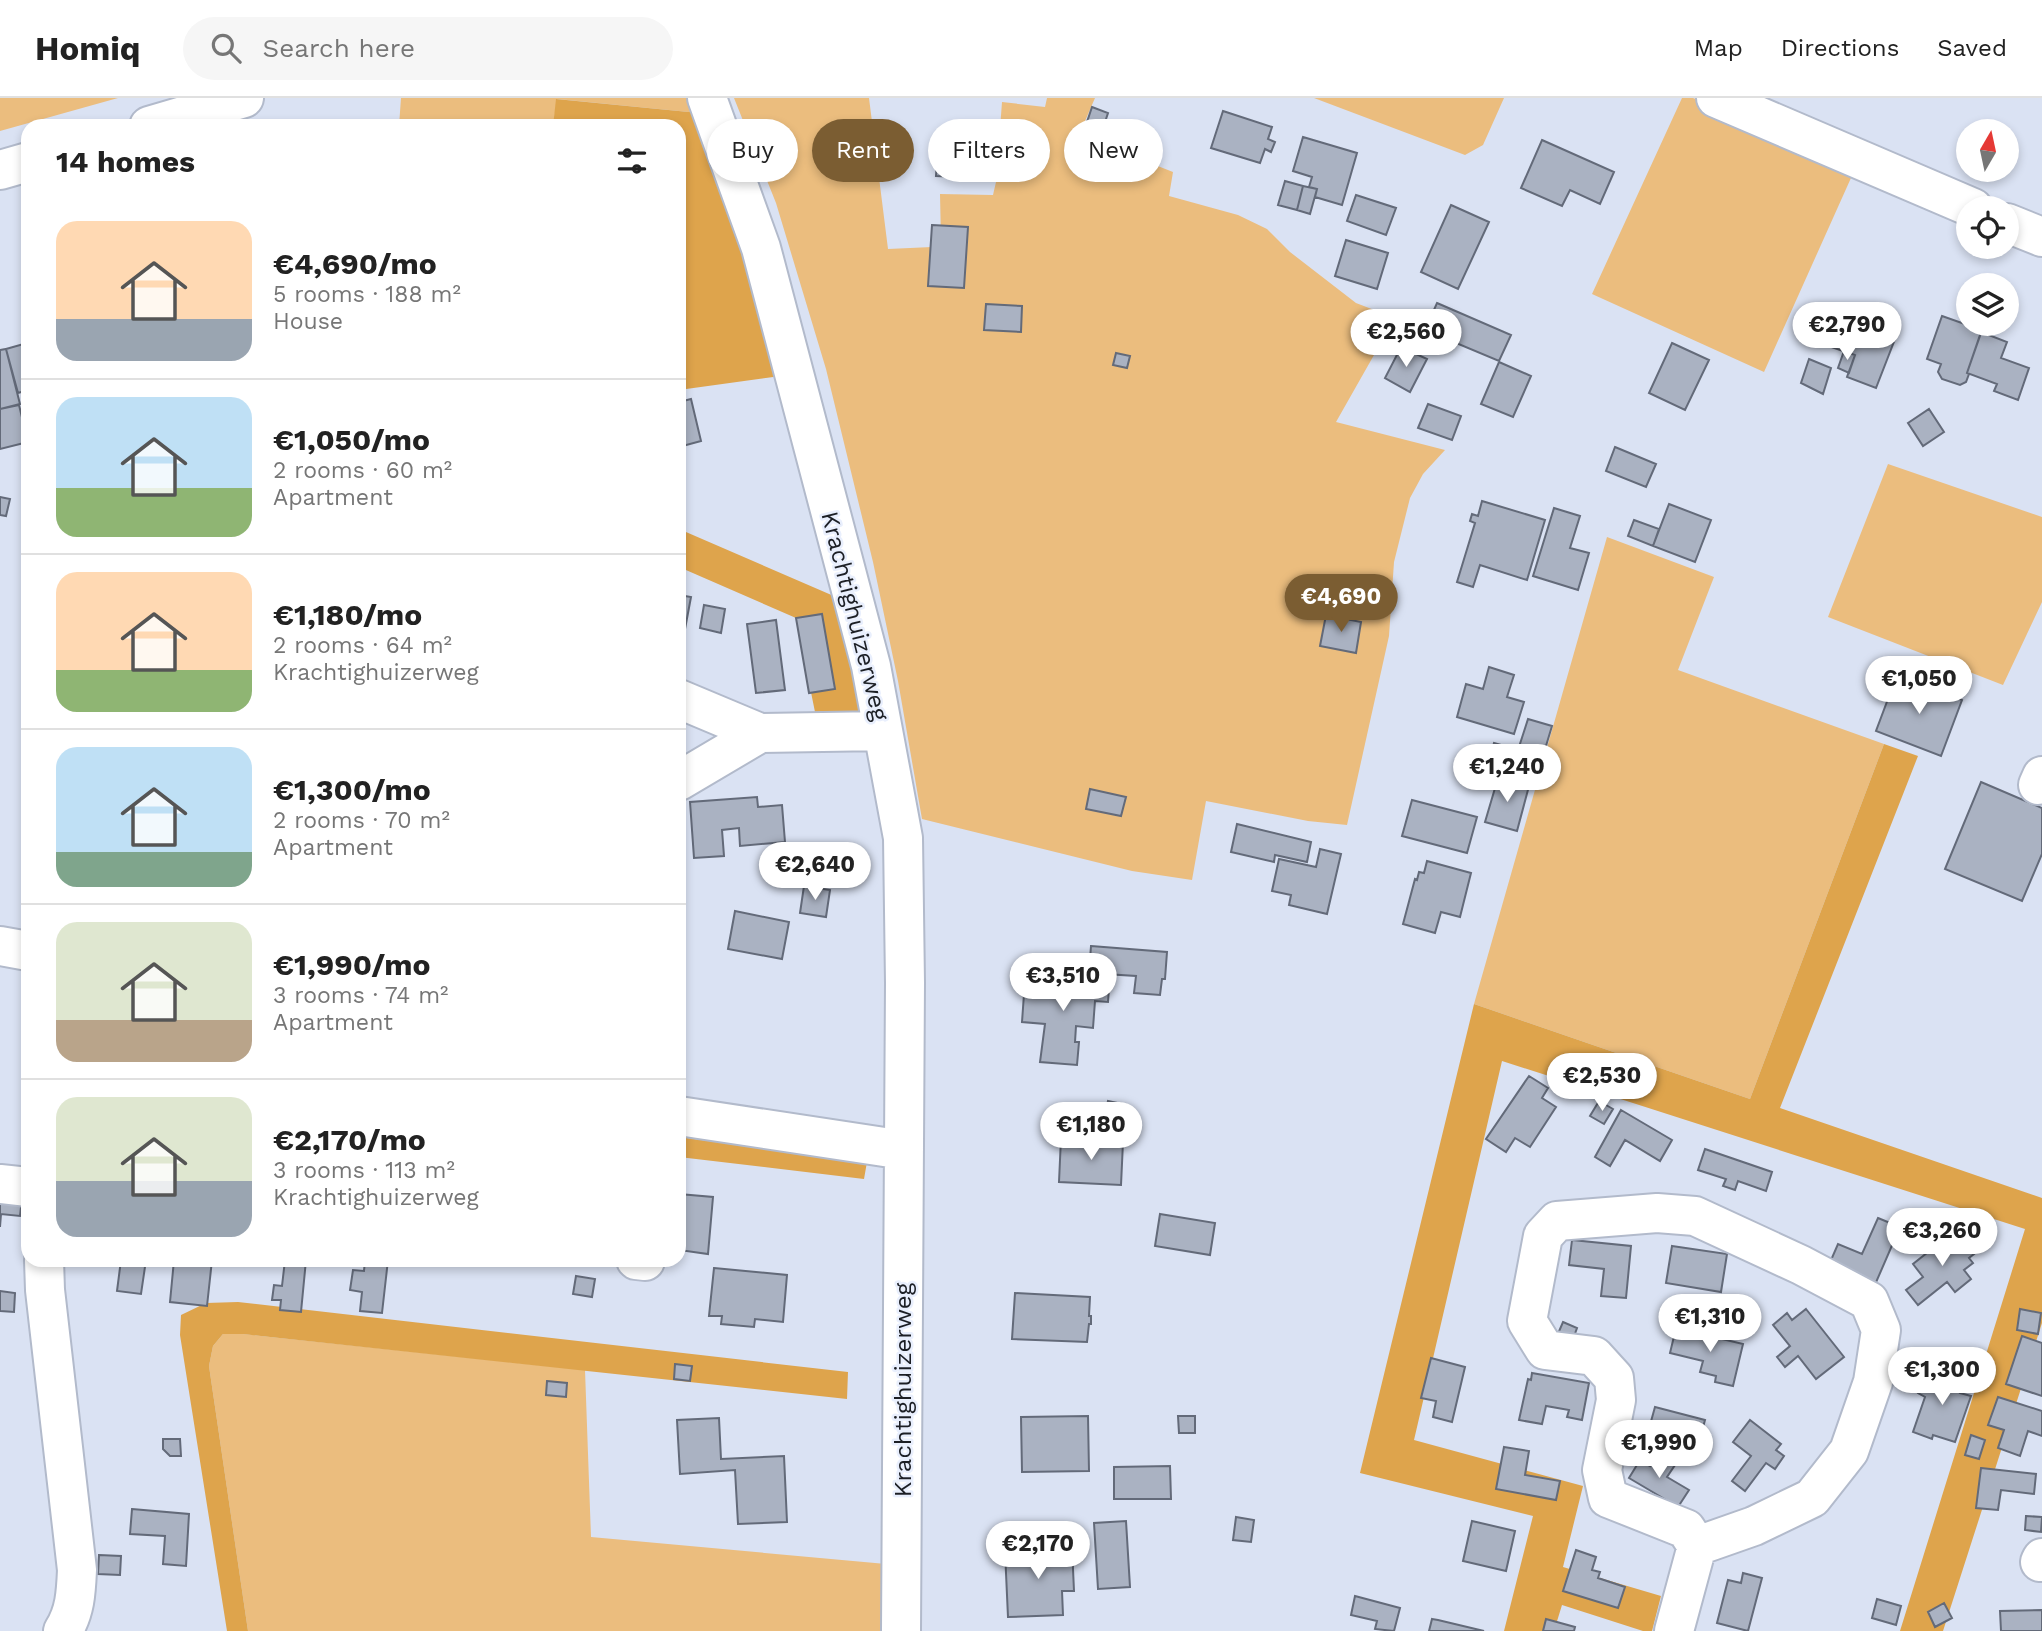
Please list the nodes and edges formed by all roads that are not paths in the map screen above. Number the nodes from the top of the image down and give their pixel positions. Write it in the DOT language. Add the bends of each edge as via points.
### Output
graph roads {
  1 [pos="707,98"];
  2 [pos="1716,98"];
  3 [pos="229,109"];
  4 [pos="182,119"];
  5 [pos="21,164"];
  6 [pos="0,170"];
  7 [pos="1956,201"];
  8 [pos="2019,228"];
  9 [pos="2042,237"];
  10 [pos="686,701"];
  11 [pos="884,732"];
  12 [pos="760,733"];
  13 [pos="686,777"];
  14 [pos="0,946"];
  15 [pos="21,950"];
  16 [pos="686,1117"];
  17 [pos="904,1150"];
  18 [pos="0,1184"];
  19 [pos="21,1186"];
  20 [pos="44,1267"];
  21 [pos="1697,1546"];
  22 [pos="62,1631"];
  23 [pos="901,1631"];
  24 [pos="1674,1631"];
  1 -- 11 [label="street, Krachtighuizerweg" via="761,248 871,666"];
  2 -- 7 [label="street"];
  3 -- 4 [label="street"];
  5 -- 6 [label="street"];
  8 -- 9 [label="street"];
  10 -- 12 [label="street"];
  11 -- 12 [label="street"];
  11 -- 17 [label="street, Krachtighuizerweg" via="904,838"];
  12 -- 13 [label="street"];
  14 -- 15 [label="street"];
  16 -- 17 [label="street"];
  17 -- 23 [label="street, Krachtighuizerweg"];
  18 -- 19 [label="street"];
  20 -- 22 [label="street" via="77,1570 76,1598"];
  21 -- 21 [label="street" via="1812,1498 1850,1451 1873,1382 1881,1330 1869,1301 1695,1216 1657,1213 1557,1221 1543,1236 1527,1321 1545,1350 1594,1356 1614,1378 1616,1401 1602,1470 1608,1498 1686,1529"];
  21 -- 24 [label="street"];
}
